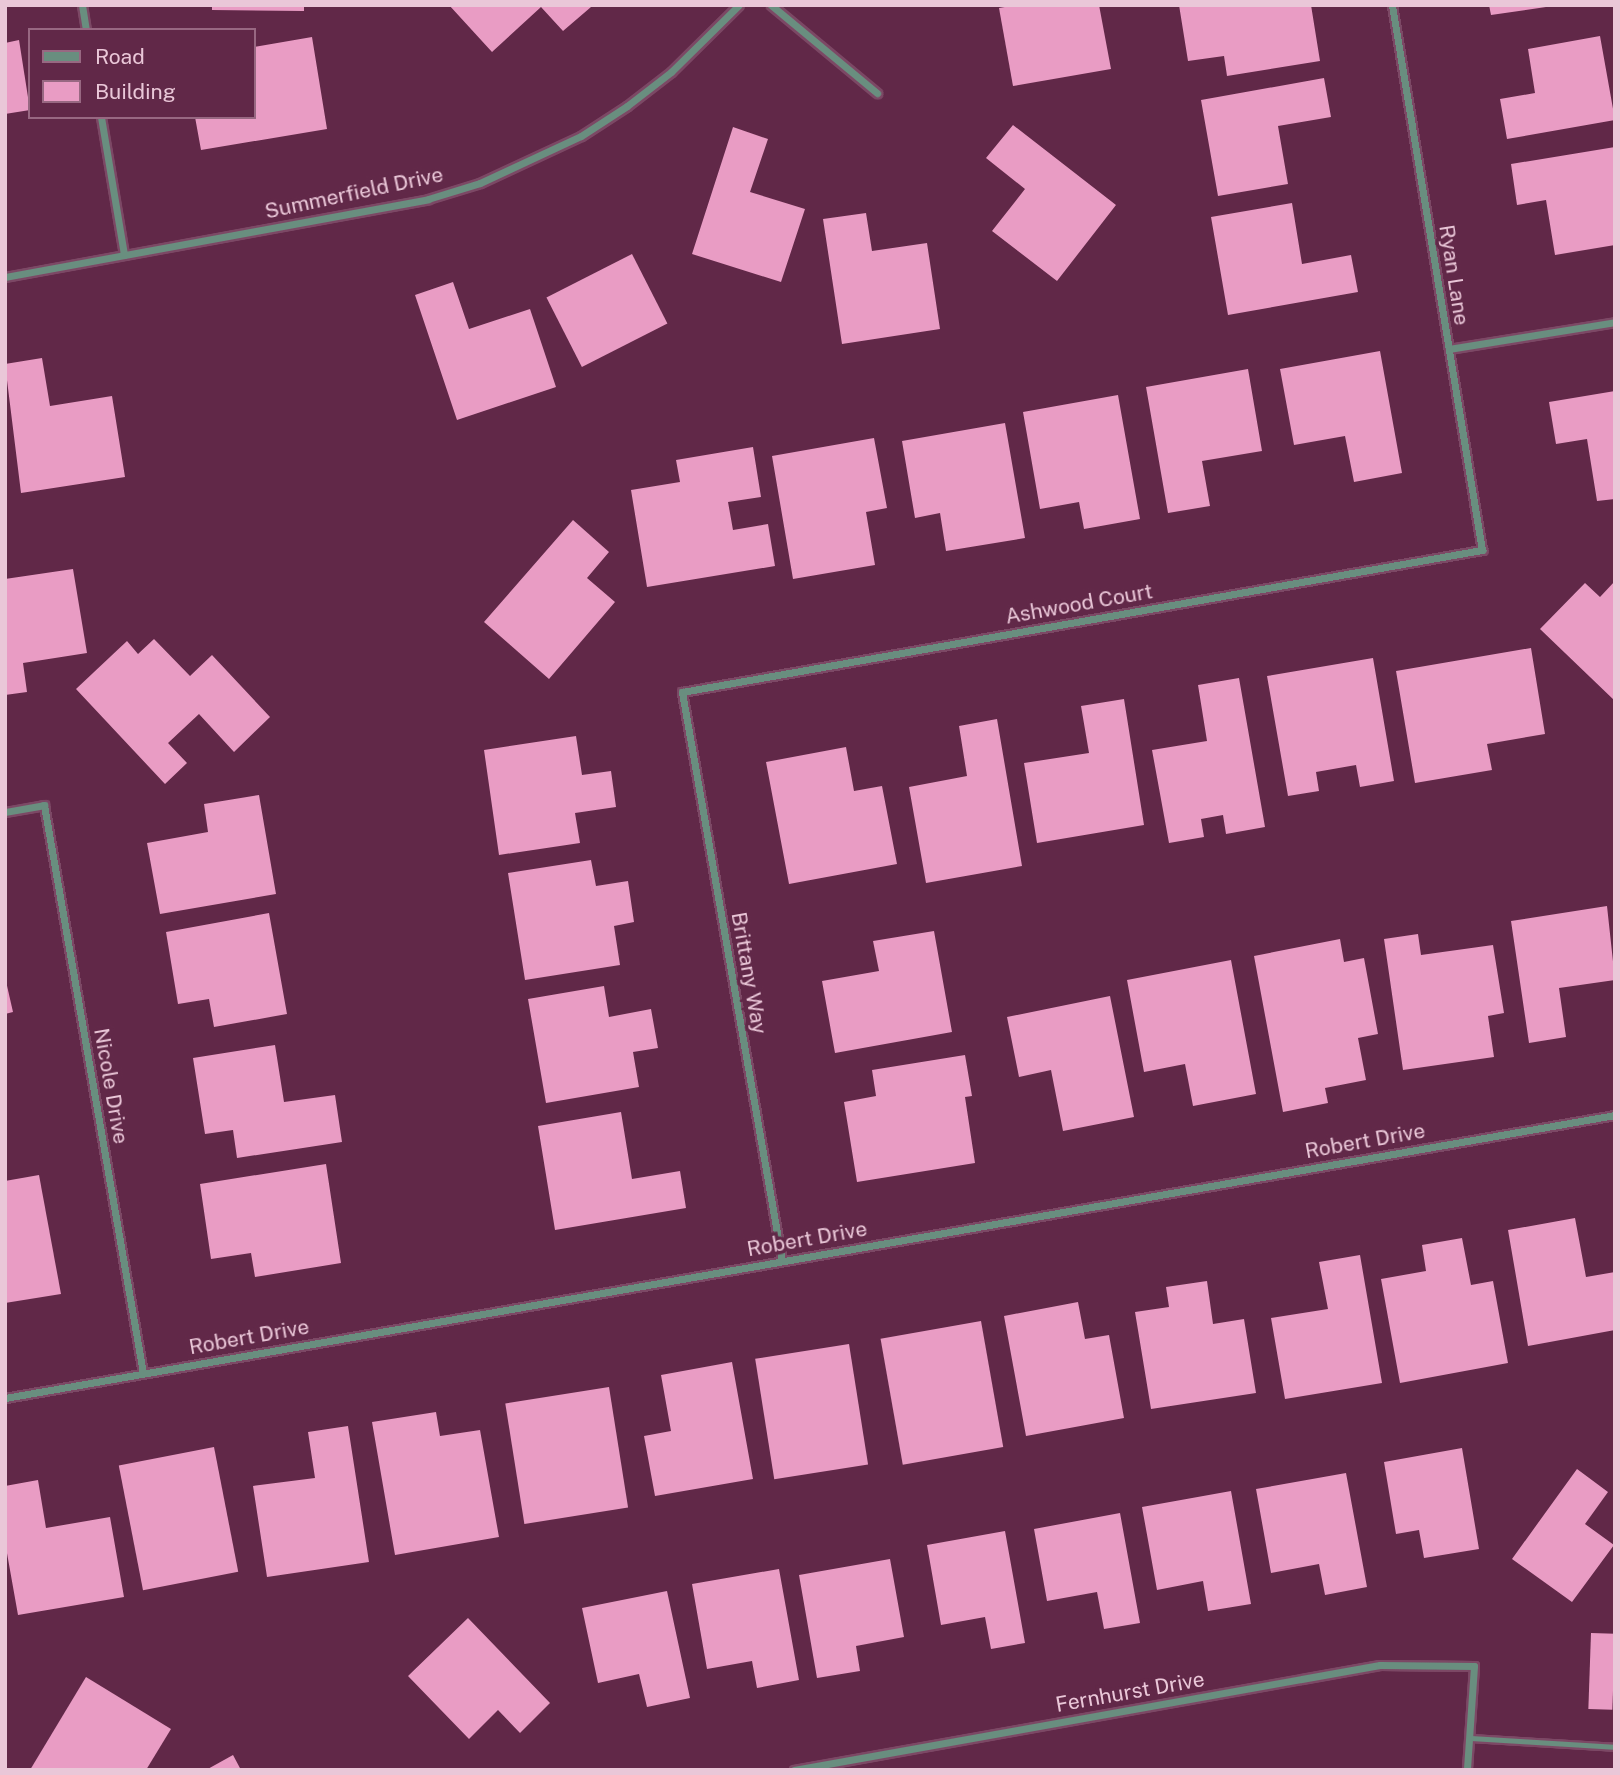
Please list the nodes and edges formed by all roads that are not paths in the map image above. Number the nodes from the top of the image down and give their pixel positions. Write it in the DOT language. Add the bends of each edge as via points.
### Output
graph roads {
  1 [pos="82,5"];
  2 [pos="739,5"];
  3 [pos="771,5"];
  4 [pos="1392,5"];
  5 [pos="86,28"];
  6 [pos="877,93"];
  7 [pos="101,119"];
  8 [pos="124,256"];
  9 [pos="5,277"];
  10 [pos="1615,322"];
  11 [pos="1449,349"];
  12 [pos="1482,550"];
  13 [pos="682,692"];
  14 [pos="5,812"];
  15 [pos="1615,1115"];
  16 [pos="782,1261"];
  17 [pos="143,1373"];
  18 [pos="5,1398"];
  19 [pos="1469,1738"];
  20 [pos="1615,1747"];
  21 [pos="794,1770"];
  22 [pos="1467,1770"];
  1 -- 5 [label="street"];
  2 -- 8 [label="street, Summerfield Drive" via="671,72 627,106 581,136 480,183 428,199"];
  3 -- 6 [label="street"];
  4 -- 11 [label="street, Ryan Lane"];
  7 -- 8 [label="street"];
  8 -- 9 [label="street, Summerfield Drive"];
  10 -- 11 [label="street"];
  11 -- 12 [label="street, Ryan Lane"];
  12 -- 13 [label="street, Ashwood Court"];
  13 -- 16 [label="street, Brittany Way"];
  14 -- 17 [label="street, Nicole Drive" via="44,805"];
  15 -- 16 [label="street, Robert Drive"];
  16 -- 17 [label="street, Robert Drive"];
  17 -- 18 [label="street, Robert Drive"];
  19 -- 20 [label="lane"];
  19 -- 21 [label="street, Fernhurst Drive" via="1474,1666 1380,1665"];
  19 -- 22 [label="street"];
}
